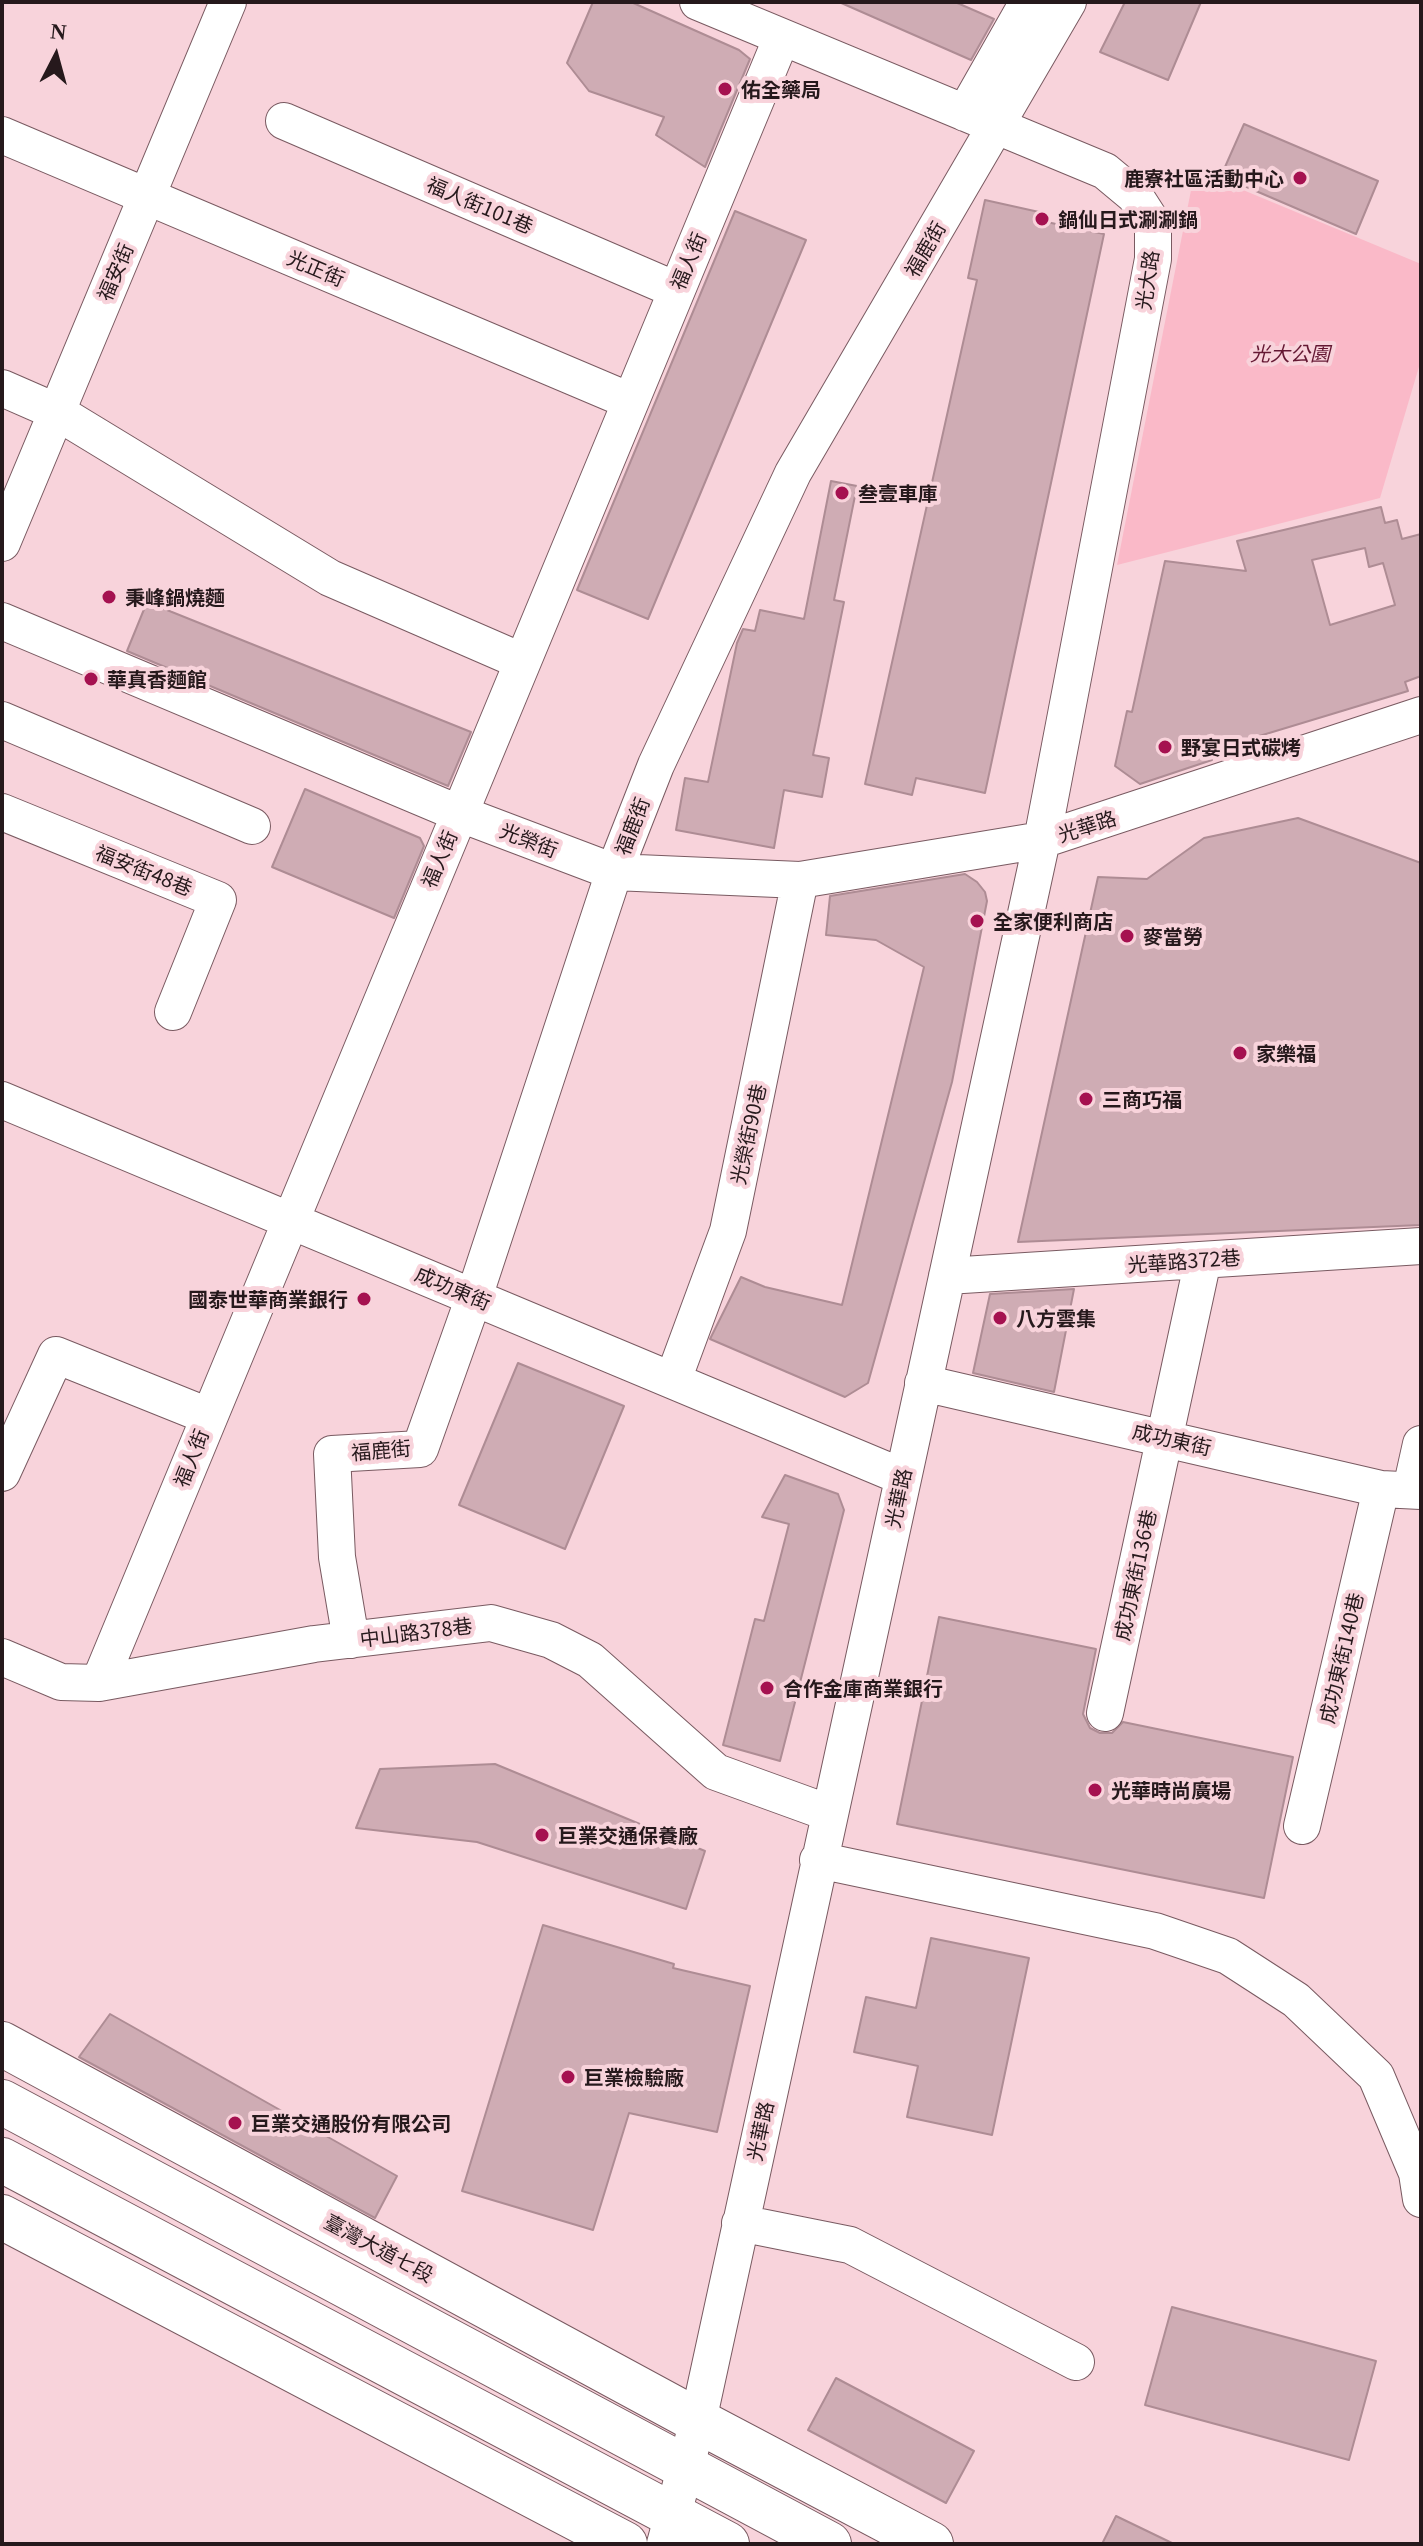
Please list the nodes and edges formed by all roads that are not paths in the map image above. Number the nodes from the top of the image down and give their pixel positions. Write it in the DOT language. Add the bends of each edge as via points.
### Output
graph roads {
  1 [pos="228,2"];
  2 [pos="698,2"];
  3 [pos="1028,2"];
  4 [pos="1068,2"];
  5 [pos="782,37"];
  6 [pos="981,119"];
  7 [pos="284,121"];
  8 [pos="2,135"];
  9 [pos="147,196"];
  10 [pos="676,290"];
  11 [pos="2,388"];
  12 [pos="630,401"];
  13 [pos="57,412"];
  14 [pos="2,543"];
  15 [pos="2,621"];
  16 [pos="521,661"];
  17 [pos="1421,715"];
  18 [pos="2,720"];
  19 [pos="2,812"];
  20 [pos="458,813"];
  21 [pos="252,826"];
  22 [pos="1042,840"];
  23 [pos="614,872"];
  24 [pos="800,880"];
  25 [pos="173,1012"];
  26 [pos="2,1100"];
  27 [pos="289,1220"];
  28 [pos="1421,1246"];
  29 [pos="1203,1260"];
  30 [pos="947,1276"];
  31 [pos="474,1297"];
  32 [pos="673,1380"];
  33 [pos="923,1383"];
  34 [pos="208,1416"];
  35 [pos="1165,1438"];
  36 [pos="1421,1444"];
  37 [pos="2,1473"];
  38 [pos="903,1477"];
  39 [pos="1404,1489"];
  40 [pos="351,1640"];
  41 [pos="2,1657"];
  42 [pos="99,1683"];
  43 [pos="1105,1713"];
  44 [pos="829,1813"];
  45 [pos="1302,1826"];
  46 [pos="818,1860"];
  47 [pos="2,2044"];
  48 [pos="2,2102"];
  49 [pos="2,2160"];
  50 [pos="1421,2199"];
  51 [pos="2,2217"];
  52 [pos="740,2223"];
  53 [pos="1076,2362"];
  54 [pos="698,2421"];
  55 [pos="756,2452"];
  56 [pos="685,2468"];
  57 [pos="668,2530"];
  58 [pos="625,2544"];
  59 [pos="727,2544"];
  60 [pos="829,2544"];
  61 [pos="931,2544"];
  1 -- 9 [label="street, 福安街"];
  2 -- 5 [label="street, 光大路"];
  3 -- 6 [label="street"];
  4 -- 6 [label="street, 福鹿街"];
  5 -- 6 [label="street, 光大路"];
  5 -- 10 [label="street, 福人街"];
  6 -- 22 [label="street, 光大路" via="1105,171 1135,196 1153,224 1153,259"];
  6 -- 23 [label="street, 福鹿街" via="793,473 656,765"];
  7 -- 10 [label="street, 福人街101巷"];
  8 -- 9 [label="street, 光正街"];
  9 -- 12 [label="street, 光正街"];
  9 -- 13 [label="street, 福安街"];
  10 -- 12 [label="street, 福人街"];
  11 -- 13 [label="street"];
  12 -- 16 [label="street, 福人街"];
  13 -- 14 [label="street, 福安街"];
  13 -- 16 [label="street" via="330,578"];
  15 -- 20 [label="street, 光榮街"];
  16 -- 20 [label="street, 福人街"];
  17 -- 22 [label="street, 光華路"];
  18 -- 21 [label="street"];
  19 -- 25 [label="street, 福安街48巷" via="218,900"];
  20 -- 23 [label="street, 光榮街"];
  20 -- 27 [label="street, 福人街"];
  22 -- 24 [label="street, 光榮街"];
  22 -- 30 [label="street, 光華路"];
  23 -- 24 [label="street, 光榮街"];
  23 -- 31 [label="street, 福鹿街"];
  24 -- 32 [label="street, 光榮街90巷" via="728,1231"];
  26 -- 27 [label="street, 成功東街"];
  27 -- 31 [label="street, 成功東街"];
  27 -- 34 [label="street, 福人街"];
  28 -- 29 [label="street, 光華路372巷"];
  29 -- 30 [label="street, 光華路372巷"];
  29 -- 35 [label="street, 成功東街136巷"];
  30 -- 33 [label="street, 光華路"];
  31 -- 32 [label="street, 成功東街"];
  31 -- 40 [label="street, 福鹿街" via="420,1449 332,1454 337,1557"];
  32 -- 38 [label="street, 成功東街"];
  33 -- 35 [label="street, 成功東街"];
  33 -- 38 [label="street, 光華路"];
  34 -- 37 [label="street" via="56,1355"];
  34 -- 42 [label="street, 福人街"];
  35 -- 39 [label="street, 成功東街"];
  35 -- 43 [label="street, 成功東街136巷"];
  36 -- 39 [label="street"];
  38 -- 44 [label="street, 光華路"];
  39 -- 45 [label="street, 成功東街140巷"];
  40 -- 42 [label="street, 中山路378巷"];
  40 -- 44 [label="street, 中山路378巷" via="491,1623 551,1640 590,1660 716,1772"];
  41 -- 42 [label="street, 中山路378巷" via="61,1682"];
  44 -- 46 [label="street, 光華路"];
  46 -- 50 [label="street" via="1155,1931 1228,1956 1296,2000 1376,2076 1417,2173"];
  46 -- 52 [label="street, 光華路"];
  47 -- 54 [label="main road, 臺灣大道七段"];
  48 -- 56 [label="main road"];
  49 -- 57 [label="main road"];
  51 -- 58 [label="main road"];
  52 -- 53 [label="street" via="850,2245"];
  52 -- 54 [label="street, 光華路"];
  54 -- 55 [label="main road, 臺灣大道七段"];
  54 -- 56 [label="street, 光華路"];
  55 -- 56 [label="main road"];
  55 -- 61 [label="main road, 臺灣大道七段"];
  56 -- 57 [label="street, 光華路"];
  56 -- 60 [label="main road"];
  57 -- 59 [label="main road"];
}
